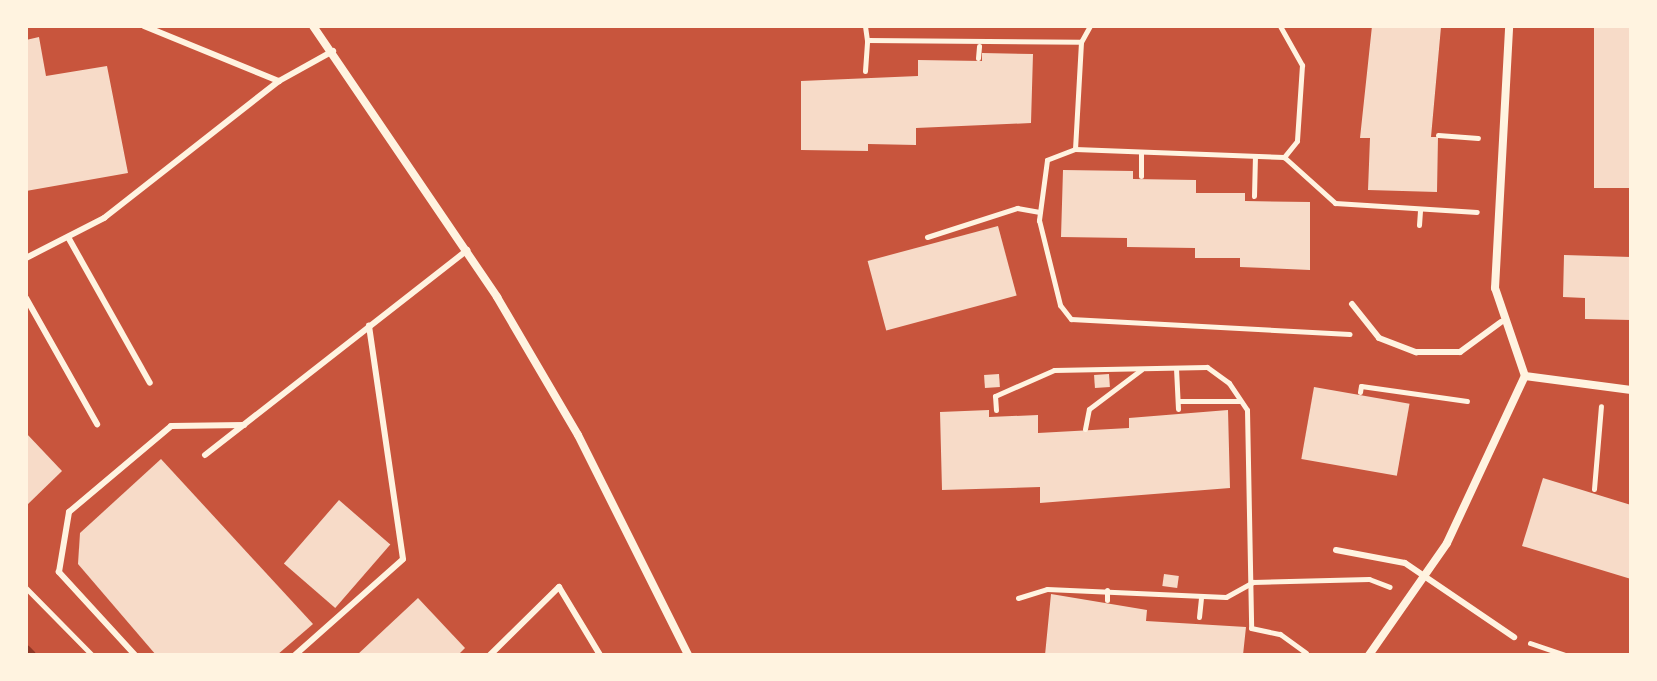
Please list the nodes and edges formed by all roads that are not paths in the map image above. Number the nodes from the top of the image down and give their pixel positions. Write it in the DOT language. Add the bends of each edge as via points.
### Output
graph roads {
  1 [pos="144,26"];
  2 [pos="313,26"];
  3 [pos="1509,26"];
  4 [pos="333,51"];
  5 [pos="279,81"];
  6 [pos="68,237"];
  7 [pos="467,250"];
  8 [pos="26,258"];
  9 [pos="26,298"];
  10 [pos="1352,304"];
  11 [pos="1501,322"];
  12 [pos="369,325"];
  13 [pos="1525,376"];
  14 [pos="150,383"];
  15 [pos="1631,390"];
  16 [pos="97,424"];
  17 [pos="244,425"];
  18 [pos="205,455"];
  19 [pos="1336,550"];
  20 [pos="1427,574"];
  21 [pos="1514,637"];
  22 [pos="135,655"];
  23 [pos="295,655"];
  24 [pos="490,655"];
  25 [pos="600,655"];
  26 [pos="688,655"];
  27 [pos="1369,655"];
  1 -- 5 [label="lane"];
  2 -- 4 [label="street"];
  3 -- 11 [label="street" via="1495,288"];
  4 -- 5 [label="lane"];
  4 -- 7 [label="street"];
  5 -- 6 [label="lane" via="168,173"];
  6 -- 8 [label="lane"];
  6 -- 14 [label="lane"];
  7 -- 12 [label="lane"];
  7 -- 26 [label="street" via="578,435"];
  9 -- 16 [label="lane"];
  10 -- 11 [label="lane" via="1379,338 1416,352 1460,352"];
  11 -- 13 [label="street"];
  12 -- 17 [label="lane"];
  12 -- 23 [label="lane" via="403,559"];
  13 -- 15 [label="street"];
  13 -- 20 [label="street"];
  17 -- 18 [label="lane"];
  17 -- 22 [label="lane" via="171,426 69,512 59,572"];
  19 -- 20 [label="lane"];
  20 -- 21 [label="lane"];
  20 -- 27 [label="street"];
  24 -- 25 [label="lane" via="559,587"];
}
